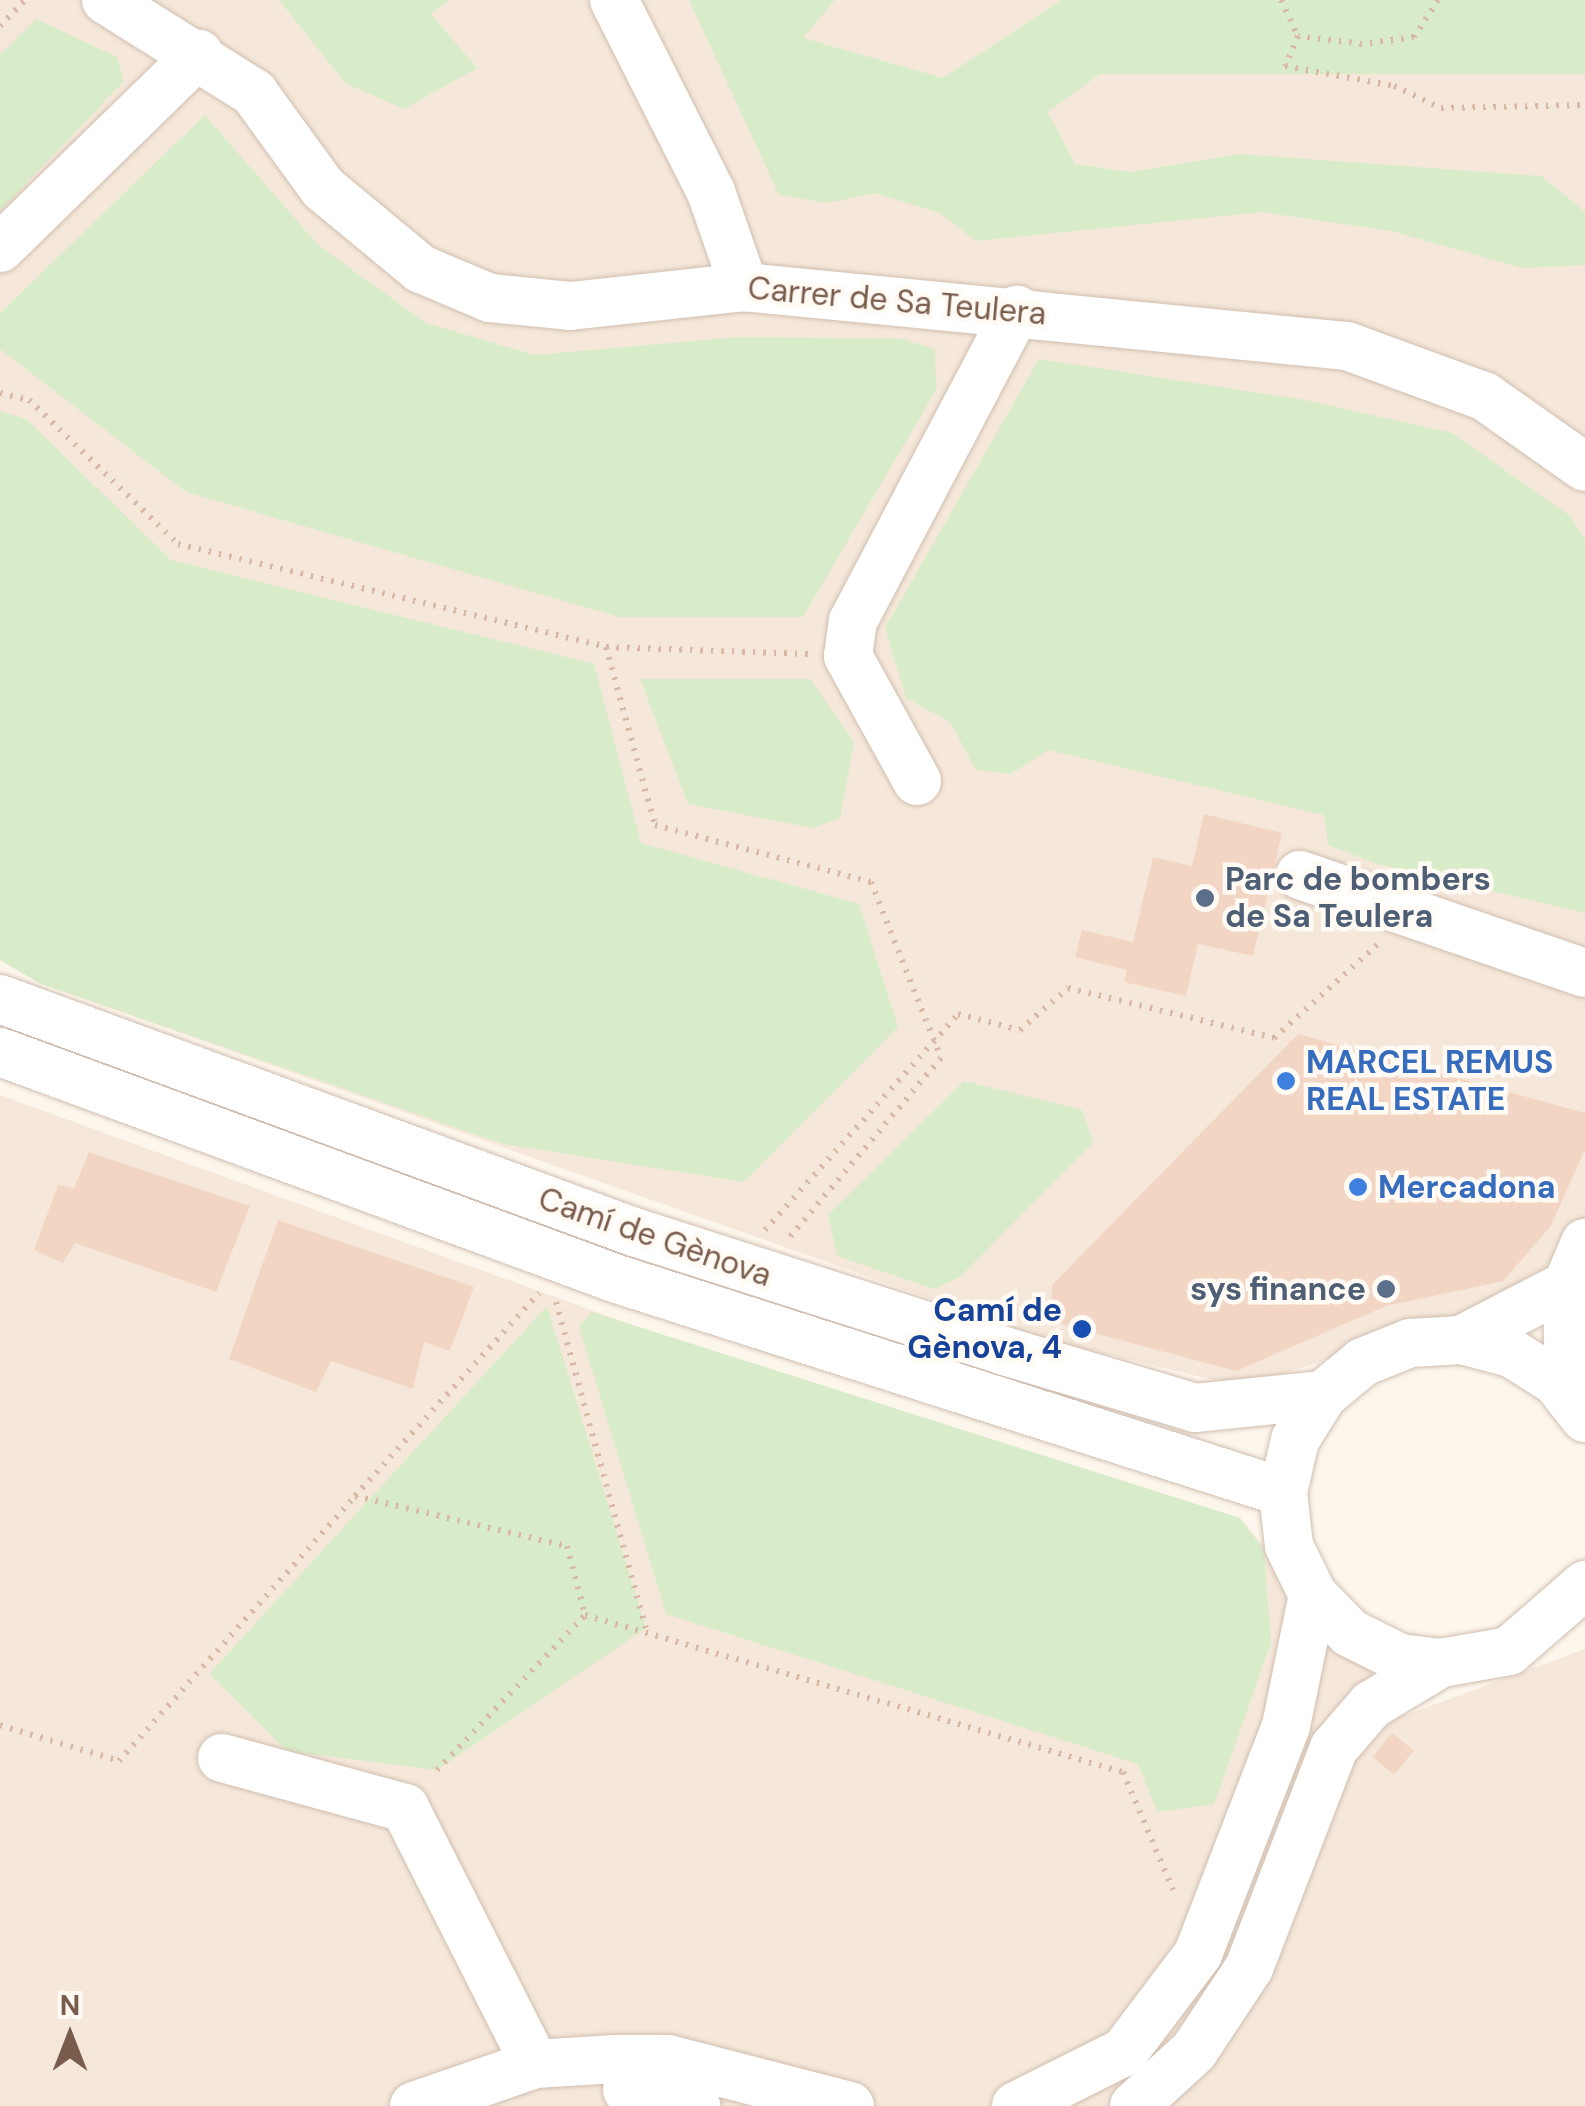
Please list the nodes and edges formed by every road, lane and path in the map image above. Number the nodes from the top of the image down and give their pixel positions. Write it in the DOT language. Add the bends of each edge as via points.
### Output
graph roads {
  1 [pos="25,0"];
  2 [pos="106,0"];
  3 [pos="614,0"];
  4 [pos="1281,0"];
  5 [pos="1438,0"];
  6 [pos="0,26"];
  7 [pos="1298,36"];
  8 [pos="199,54"];
  9 [pos="1585,105"];
  10 [pos="0,248"];
  11 [pos="744,286"];
  12 [pos="1017,310"];
  13 [pos="0,392"];
  14 [pos="1585,467"];
  15 [pos="606,647"];
  16 [pos="848,656"];
  17 [pos="917,782"];
  18 [pos="1300,875"];
  19 [pos="1383,940"];
  20 [pos="1585,973"];
  21 [pos="0,999"];
  22 [pos="934,1041"];
  23 [pos="0,1052"];
  24 [pos="759,1255"];
  25 [pos="1576,1264"];
  26 [pos="1461,1340"];
  27 [pos="1323,1395"];
  28 [pos="1577,1408"];
  29 [pos="1284,1492"];
  30 [pos="356,1496"];
  31 [pos="1313,1595"];
  32 [pos="1576,1605"];
  33 [pos="585,1615"];
  34 [pos="646,1628"];
  35 [pos="1440,1663"];
  36 [pos="0,1725"];
  37 [pos="222,1758"];
  38 [pos="437,1770"];
  39 [pos="1173,1890"];
  40 [pos="535,2064"];
  41 [pos="1151,2101"];
  42 [pos="414,2106"];
  43 [pos="492,2106"];
  44 [pos="696,2106"];
  45 [pos="850,2106"];
  46 [pos="1016,2106"];
  1 -- 6 [label="path"];
  2 -- 8 [label="street, Carrer de Sa Teulera"];
  3 -- 11 [label="street" via="711,192"];
  4 -- 7 [label="path"];
  5 -- 7 [label="path" via="1414,37 1362,44"];
  7 -- 9 [label="path" via="1285,66 1394,86 1442,108"];
  8 -- 10 [label="street"];
  8 -- 11 [label="street, Carrer de Sa Teulera" via="254,94 323,188 421,268 490,298 570,306"];
  11 -- 12 [label="street, Carrer de Sa Teulera"];
  12 -- 14 [label="street, Carrer de Sa Teulera" via="1347,346 1484,396"];
  12 -- 16 [label="street" via="853,620"];
  13 -- 15 [label="path" via="29,400 178,544"];
  15 -- 16 [label="path"];
  15 -- 22 [label="path" via="655,825 870,882"];
  16 -- 17 [label="street"];
  18 -- 20 [label="street"];
  19 -- 22 [label="path" via="1274,1038 1068,988 1020,1030 958,1014"];
  21 -- 24 [label="street, Camí de Gènova"];
  22 -- 24 [label="path"];
  22 -- 24 [label="path" via="941,1058"];
  23 -- 29 [label="street, Camí de Gènova" via="617,1279"];
  24 -- 27 [label="street, Camí de Gènova" via="1196,1408"];
  25 -- 26 [label="street"];
  25 -- 28 [label="street"];
  26 -- 27 [label="street" via="1410,1344 1363,1362"];
  26 -- 28 [label="street" via="1511,1353"];
  27 -- 29 [label="street" via="1296,1440"];
  29 -- 31 [label="street" via="1289,1546"];
  30 -- 33 [label="path" via="567,1546"];
  30 -- 34 [label="path" via="550,1281"];
  30 -- 36 [label="path" via="119,1761"];
  31 -- 35 [label="street" via="1350,1633 1400,1658"];
  31 -- 46 [label="street" via="1286,1726 1198,1954 1124,2052"];
  32 -- 35 [label="street" via="1509,1651"];
  33 -- 34 [label="path"];
  33 -- 38 [label="path"];
  34 -- 39 [label="path" via="1124,1772"];
  35 -- 41 [label="street" via="1371,1706 1334,1748 1249,1968"];
  37 -- 40 [label="street" via="406,1808"];
  40 -- 42 [label="street"];
  40 -- 43 [label="street"];
  40 -- 44 [label="street" via="596,2088 681,2092"];
  40 -- 45 [label="street" via="668,2059"];
}
